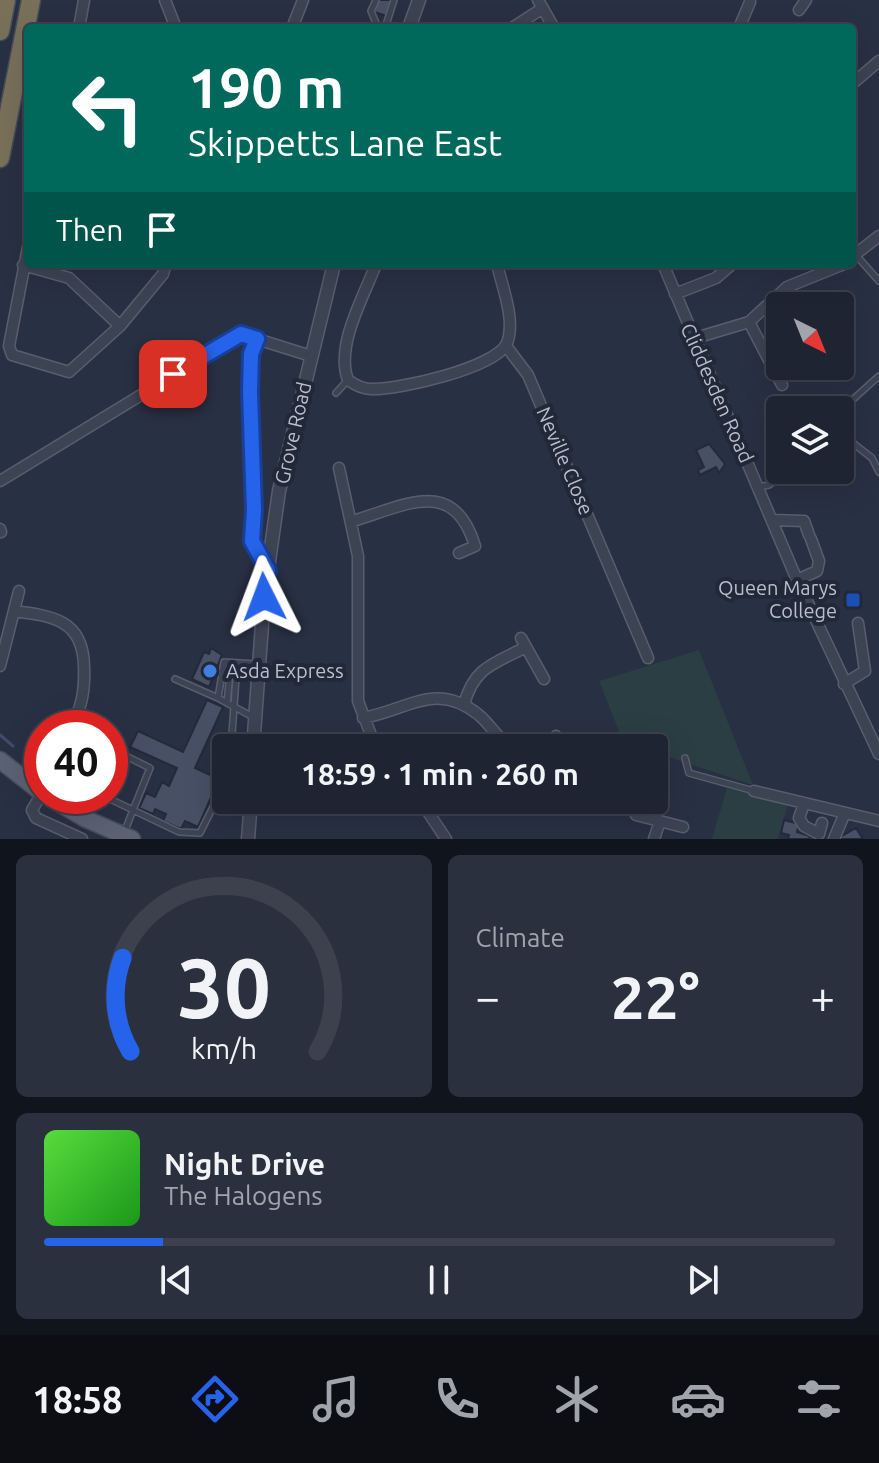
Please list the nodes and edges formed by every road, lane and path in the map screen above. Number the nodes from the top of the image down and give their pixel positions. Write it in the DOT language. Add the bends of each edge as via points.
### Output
graph roads {
  1 [pos="6,0"];
  2 [pos="31,0"];
  3 [pos="84,0"];
  4 [pos="165,0"];
  5 [pos="303,0"];
  6 [pos="376,0"];
  7 [pos="394,0"];
  8 [pos="419,0"];
  9 [pos="806,0"];
  10 [pos="750,2"];
  11 [pos="540,4"];
  12 [pos="799,10"];
  13 [pos="26,24"];
  14 [pos="80,24"];
  15 [pos="174,24"];
  16 [pos="294,24"];
  17 [pos="376,24"];
  18 [pos="386,24"];
  19 [pos="410,24"];
  20 [pos="517,24"];
  21 [pos="552,24"];
  22 [pos="741,24"];
  23 [pos="0,31"];
  24 [pos="24,36"];
  25 [pos="879,61"];
  26 [pos="856,81"];
  27 [pos="0,158"];
  28 [pos="879,236"];
  29 [pos="856,254"];
  30 [pos="856,259"];
  31 [pos="24,261"];
  32 [pos="23,265"];
  33 [pos="34,268"];
  34 [pos="165,268"];
  35 [pos="333,268"];
  36 [pos="375,268"];
  37 [pos="498,268"];
  38 [pos="665,268"];
  39 [pos="727,268"];
  40 [pos="834,268"];
  41 [pos="879,281"];
  42 [pos="675,294"];
  43 [pos="749,322"];
  44 [pos="120,326"];
  45 [pos="257,339"];
  46 [pos="692,339"];
  47 [pos="506,346"];
  48 [pos="311,356"];
  49 [pos="879,376"];
  50 [pos="348,380"];
  51 [pos="782,385"];
  52 [pos="336,393"];
  53 [pos="854,398"];
  54 [pos="854,444"];
  55 [pos="339,468"];
  56 [pos="879,472"];
  57 [pos="0,481"];
  58 [pos="770,484"];
  59 [pos="759,487"];
  60 [pos="772,520"];
  61 [pos="353,521"];
  62 [pos="459,553"];
  63 [pos="268,570"];
  64 [pos="797,580"];
  65 [pos="19,591"];
  66 [pos="14,611"];
  67 [pos="858,623"];
  68 [pos="635,663"];
  69 [pos="234,664"];
  70 [pos="258,664"];
  71 [pos="0,666"];
  72 [pos="175,679"];
  73 [pos="544,679"];
  74 [pos="844,684"];
  75 [pos="218,698"];
  76 [pos="227,703"];
  77 [pos="464,704"];
  78 [pos="234,707"];
  79 [pos="77,710"];
  80 [pos="254,717"];
  81 [pos="363,718"];
  82 [pos="232,734"];
  83 [pos="253,734"];
  84 [pos="370,734"];
  85 [pos="496,734"];
  86 [pos="879,754"];
  87 [pos="685,758"];
  88 [pos="0,760"];
  89 [pos="24,779"];
  90 [pos="754,791"];
  91 [pos="804,804"];
  92 [pos="212,809"];
  93 [pos="133,810"];
  94 [pos="34,814"];
  95 [pos="83,814"];
  96 [pos="250,814"];
  97 [pos="253,814"];
  98 [pos="429,814"];
  99 [pos="636,815"];
  100 [pos="844,815"];
  101 [pos="660,821"];
  102 [pos="879,821"];
  103 [pos="822,823"];
  104 [pos="683,827"];
  105 [pos="128,837"];
  106 [pos="82,839"];
  107 [pos="248,839"];
  108 [pos="258,839"];
  109 [pos="446,839"];
  110 [pos="654,839"];
  111 [pos="834,839"];
  1 -- 23 [label="highway"];
  2 -- 13 [label="highway"];
  3 -- 14 [label="street"];
  4 -- 15 [label="street"];
  5 -- 16 [label="street"];
  6 -- 17 [label="lane" via="371,11"];
  7 -- 18 [label="lane"];
  8 -- 19 [label="street"];
  9 -- 12 [label="street"];
  10 -- 22 [label="street"];
  11 -- 20 [label="street"];
  11 -- 21 [label="street"];
  24 -- 27 [label="highway"];
  25 -- 26 [label="street"];
  28 -- 29 [label="street"];
  30 -- 41 [label="lane"];
  31 -- 32 [label="street"];
  32 -- 44 [label="street" via="9,346 12,355 69,372"];
  33 -- 44 [label="street" via="69,278"];
  34 -- 44 [label="street"];
  35 -- 48 [label="street, Grove Road"];
  36 -- 50 [label="street" via="345,351"];
  37 -- 47 [label="street" via="509,323"];
  38 -- 42 [label="street, Cliddesden Road"];
  39 -- 42 [label="street"];
  40 -- 43 [label="street" via="787,287"];
  42 -- 46 [label="street, Cliddesden Road"];
  43 -- 46 [label="street"];
  43 -- 51 [label="street"];
  45 -- 48 [label="street"];
  45 -- 57 [label="street" via="237,336"];
  45 -- 63 [label="street" via="250,392 252,541"];
  46 -- 59 [label="street, Cliddesden Road"];
  47 -- 50 [label="street" via="476,366 385,388 367,389"];
  47 -- 68 [label="street, Neville Close" via="528,375 651,657"];
  48 -- 63 [label="street, Grove Road" via="289,442"];
  49 -- 53 [label="lane"];
  50 -- 52 [label="lane"];
  54 -- 56 [label="lane" via="872,458"];
  55 -- 61 [label="street"];
  58 -- 59 [label="lane"];
  59 -- 60 [label="street, Cliddesden Road"];
  60 -- 64 [label="street, Cliddesden Road"];
  60 -- 64 [label="street" via="804,521 822,572"];
  61 -- 62 [label="street" via="416,503 443,502 462,515 475,546"];
  61 -- 81 [label="street" via="358,556 356,683"];
  63 -- 70 [label="street, Grove Road"];
  64 -- 74 [label="street, Cliddesden Road"];
  65 -- 66 [label="street"];
  66 -- 71 [label="street"];
  66 -- 79 [label="street" via="46,615 79,637 85,689"];
  67 -- 74 [label="street" via="865,671"];
  69 -- 70 [label="lane"];
  69 -- 75 [label="lane" via="224,662"];
  69 -- 76 [label="lane"];
  69 -- 78 [label="lane"];
  70 -- 80 [label="street, Grove Road"];
  72 -- 75 [label="lane"];
  73 -- 77 [label="street" via="524,643 477,672"];
  74 -- 86 [label="street, Cliddesden Road"];
  75 -- 76 [label="lane"];
  76 -- 78 [label="lane"];
  77 -- 81 [label="street" via="427,698"];
  77 -- 85 [label="street"];
  78 -- 80 [label="lane"];
  78 -- 82 [label="lane"];
  80 -- 83 [label="street, Grove Road"];
  81 -- 84 [label="street"];
  87 -- 90 [label="lane" via="689,773"];
  88 -- 89 [label="main road"];
  90 -- 91 [label="street"];
  91 -- 100 [label="street"];
  91 -- 103 [label="street" via="799,818 804,826 819,834"];
  92 -- 93 [label="lane" via="200,833 179,832"];
  93 -- 93 [label="lane" via="110,799 128,757 150,768"];
  93 -- 105 [label="lane"];
  94 -- 106 [label="street"];
  95 -- 105 [label="main road"];
  96 -- 107 [label="street"];
  97 -- 108 [label="street"];
  98 -- 109 [label="street"];
  99 -- 101 [label="street"];
  100 -- 102 [label="street"];
  100 -- 111 [label="street"];
  101 -- 104 [label="street"];
  101 -- 110 [label="street"];
}
